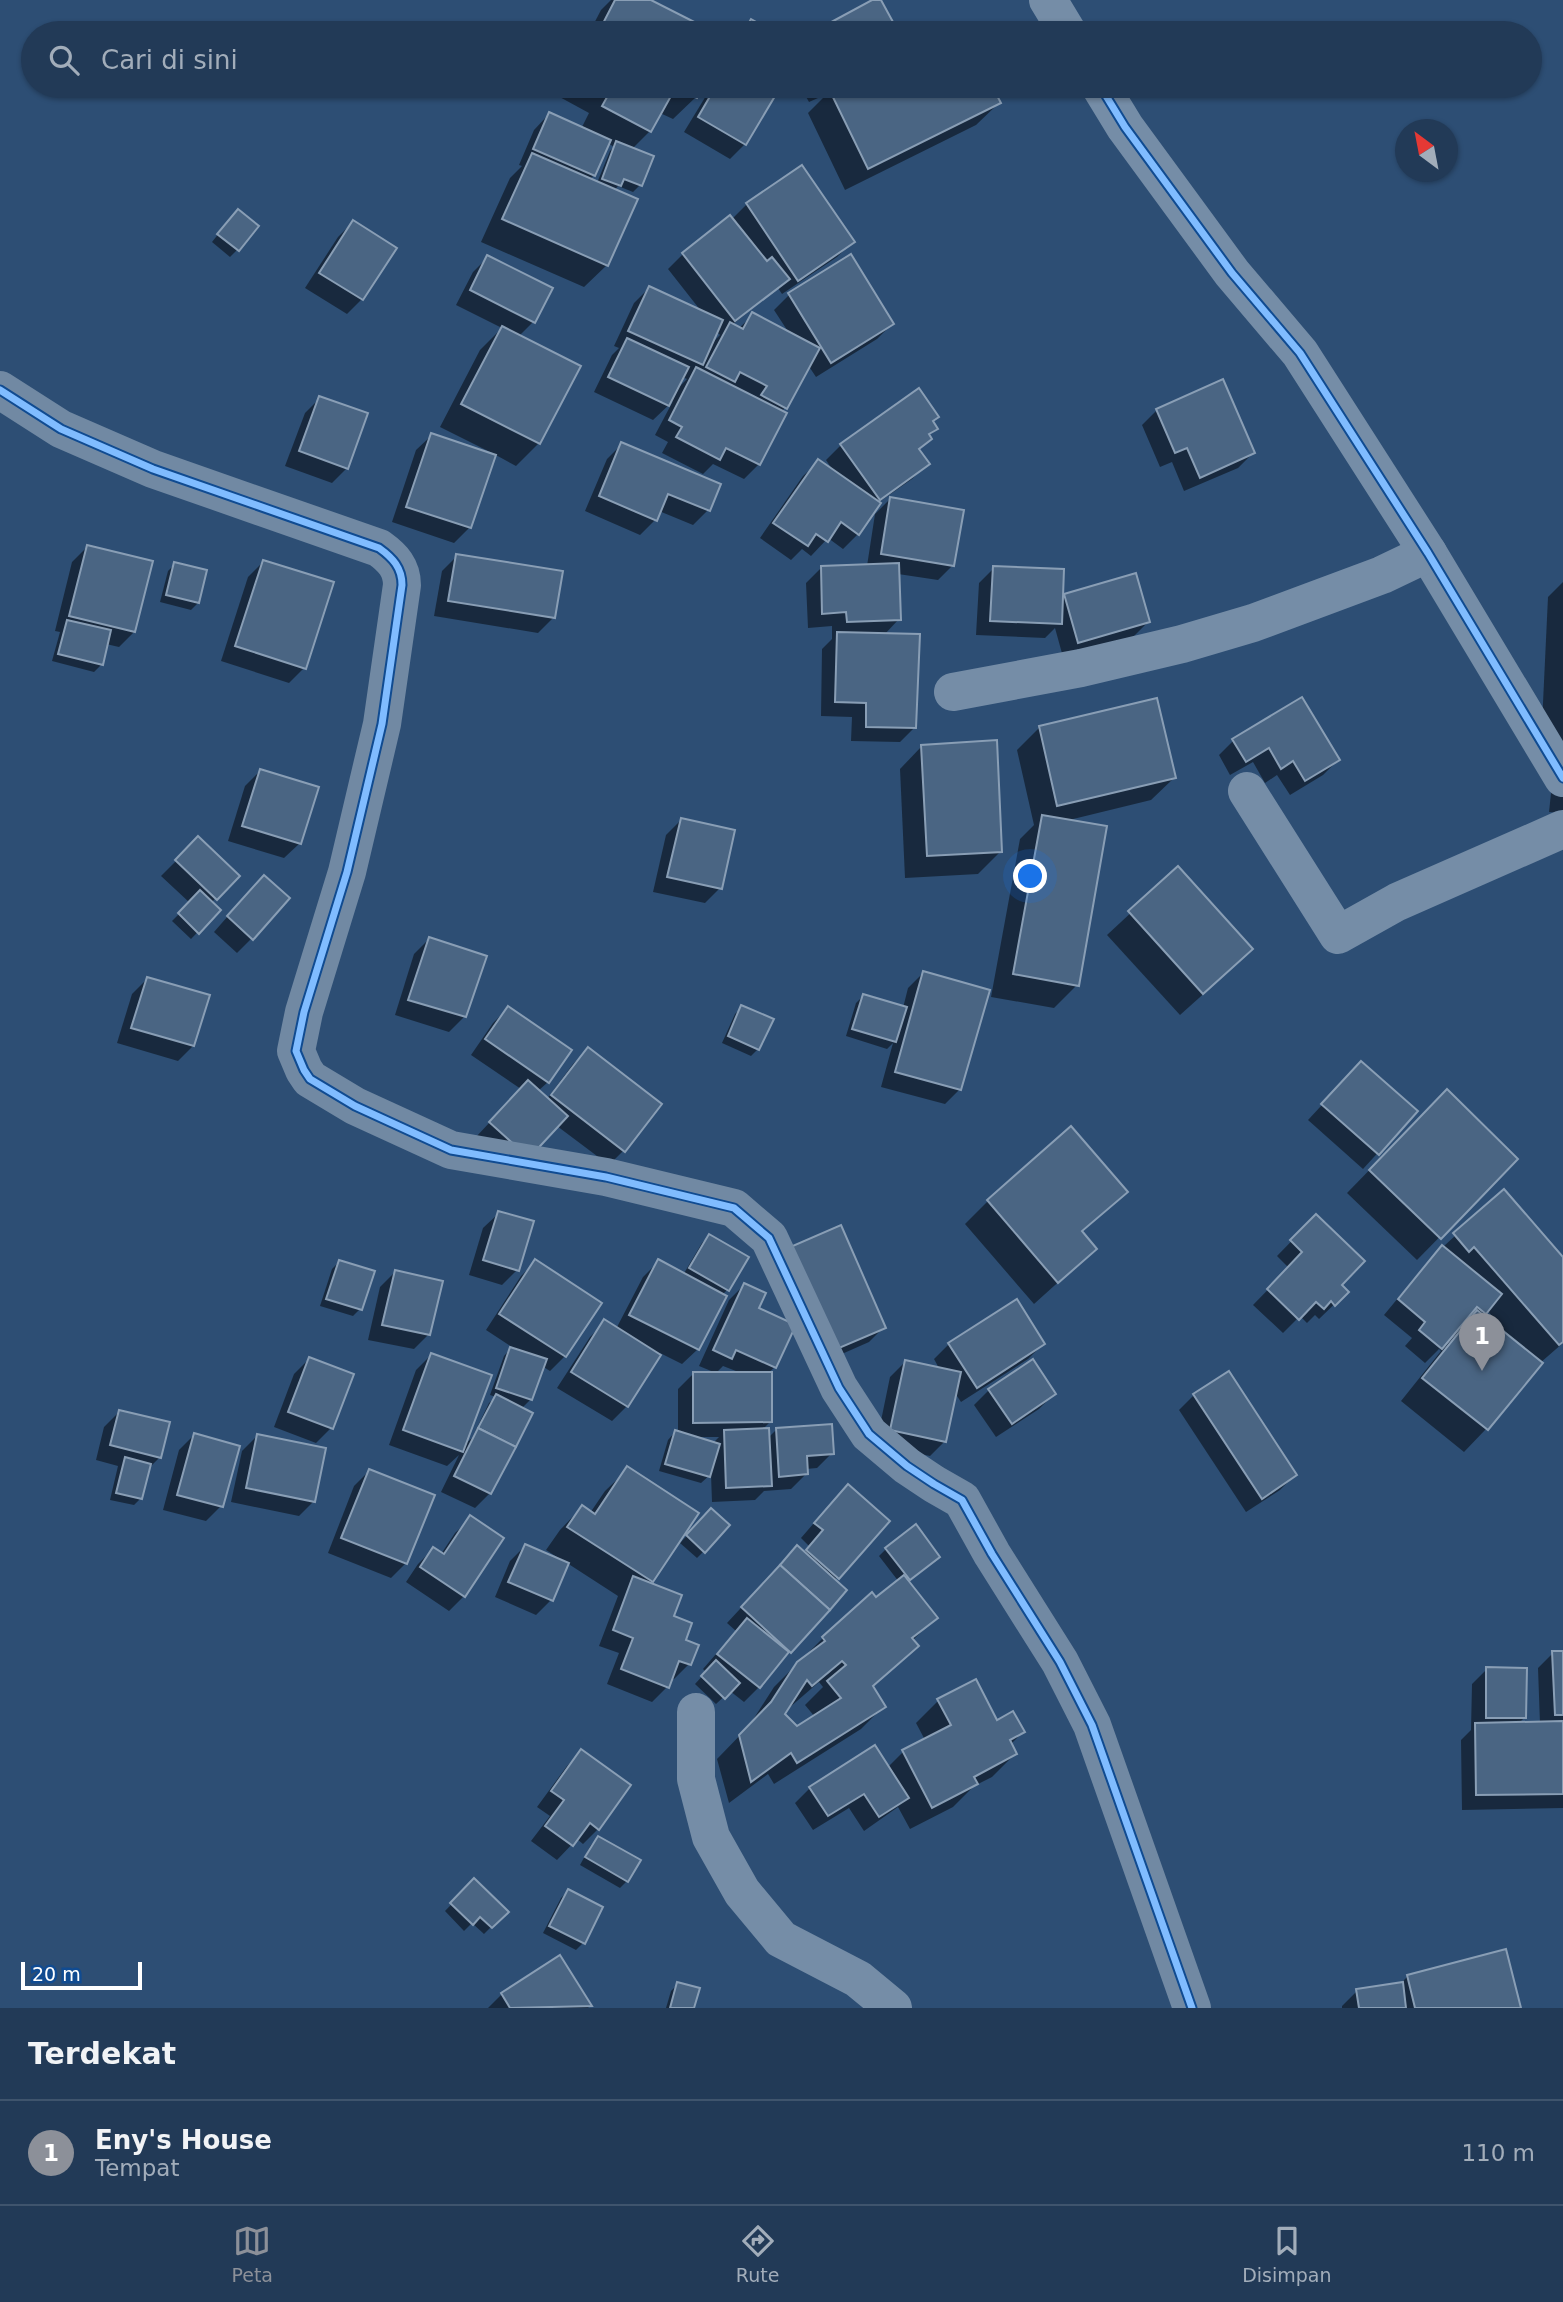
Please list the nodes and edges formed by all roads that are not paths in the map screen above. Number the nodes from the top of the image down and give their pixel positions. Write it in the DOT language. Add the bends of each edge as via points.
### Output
graph roads {
  1 [pos="1048,0"];
  2 [pos="1061,21"];
  3 [pos="1107,98"];
  4 [pos="0,390"];
  5 [pos="1428,553"];
  6 [pos="953,692"];
  7 [pos="1563,778"];
  8 [pos="1247,790"];
  9 [pos="1563,829"];
  10 [pos="696,1712"];
  11 [pos="893,2008"];
  12 [pos="1192,2008"];
  1 -- 2 [label="street"];
  3 -- 5 [label="street" via="1232,272 1300,353"];
  4 -- 12 [label="street" via="72,434 153,469 379,548 397,564 402,586 382,724 346,872 304,1012 296,1051 304,1070 310,1079 355,1106 451,1150 606,1177 734,1208 769,1238 839,1388 869,1434 907,1466 962,1500 1060,1662 1092,1725"];
  5 -- 6 [label="street" via="1253,623 1182,644"];
  5 -- 7 [label="street"];
  8 -- 9 [label="street" via="1338,935 1397,902"];
  10 -- 11 [label="street" via="696,1780 711,1837 742,1892 781,1939 858,1979"];
}
